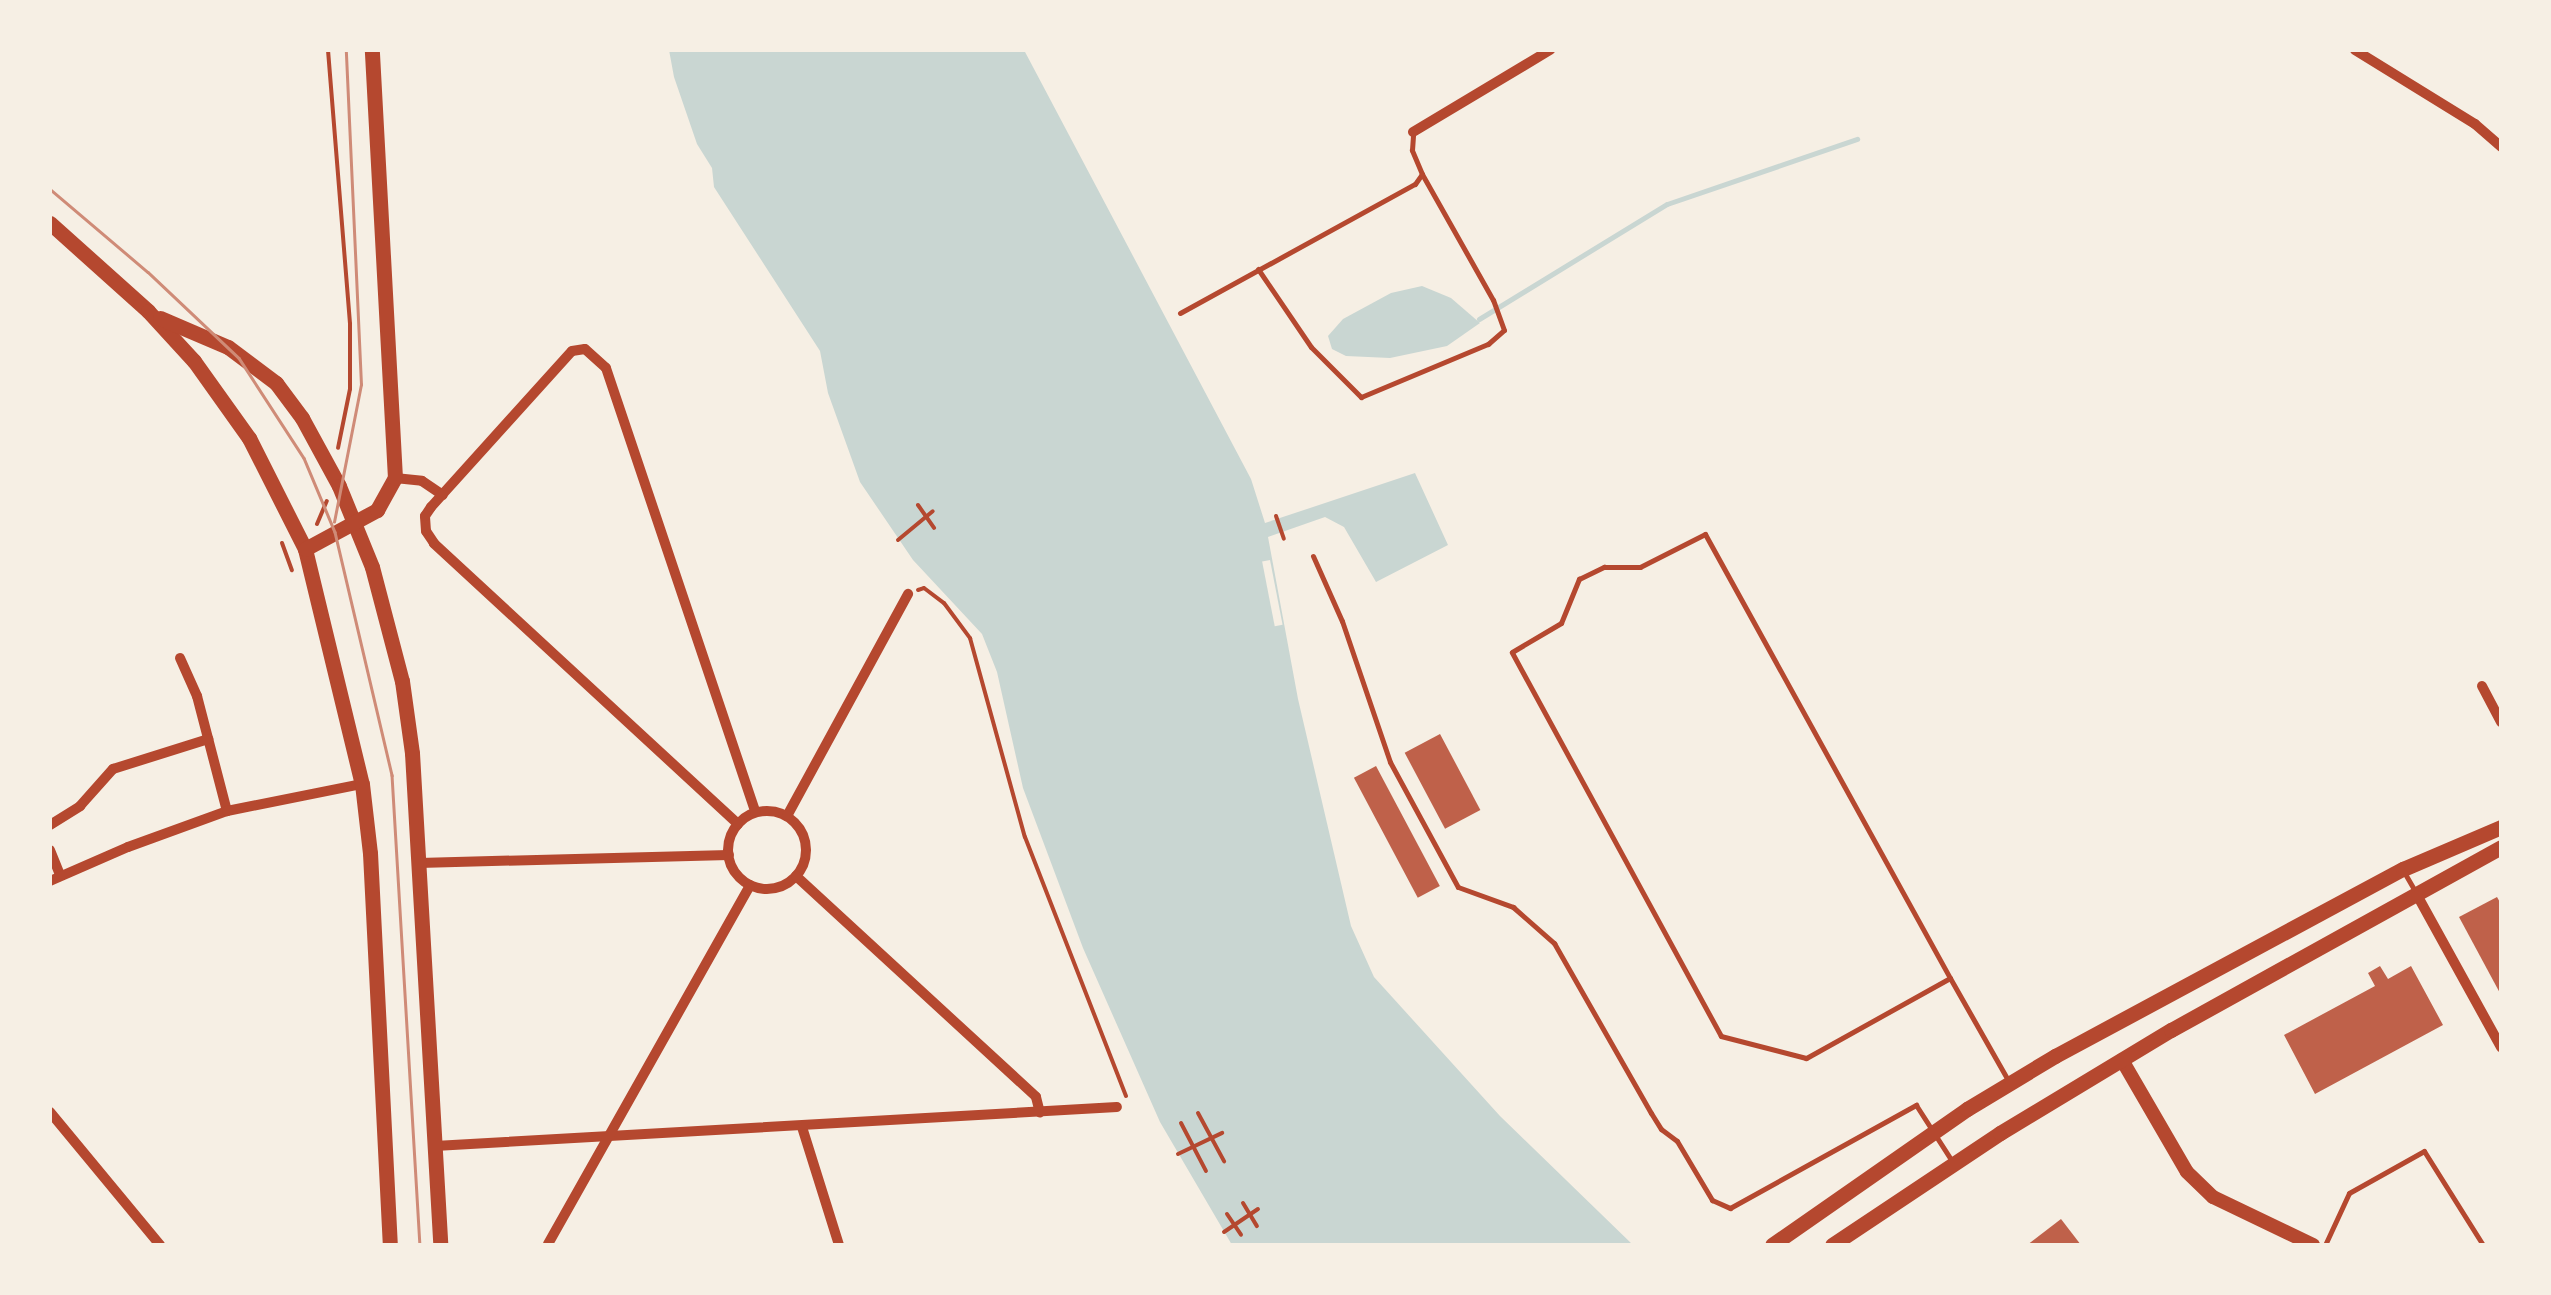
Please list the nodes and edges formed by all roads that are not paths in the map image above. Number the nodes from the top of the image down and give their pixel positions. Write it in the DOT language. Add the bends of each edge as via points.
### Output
graph roads {
  1 [pos="372,50"];
  2 [pos="1550,50"];
  3 [pos="2355,50"];
  4 [pos="1413,132"];
  5 [pos="2501,148"];
  6 [pos="1422,174"];
  7 [pos="50,223"];
  8 [pos="1258,269"];
  9 [pos="148,311"];
  10 [pos="1180,313"];
  11 [pos="395,478"];
  12 [pos="443,495"];
  13 [pos="357,521"];
  14 [pos="305,549"];
  15 [pos="1313,556"];
  16 [pos="908,594"];
  17 [pos="180,658"];
  18 [pos="2482,686"];
  19 [pos="2501,722"];
  20 [pos="208,739"];
  21 [pos="362,784"];
  22 [pos="227,811"];
  23 [pos="755,812"];
  24 [pos="787,816"];
  25 [pos="50,824"];
  26 [pos="738,824"];
  27 [pos="2501,827"];
  28 [pos="2501,847"];
  29 [pos="50,850"];
  30 [pos="729,856"];
  31 [pos="419,863"];
  32 [pos="2403,869"];
  33 [pos="796,876"];
  34 [pos="55,878"];
  35 [pos="750,884"];
  36 [pos="2416,895"];
  37 [pos="1950,978"];
  38 [pos="2105,1031"];
  39 [pos="2501,1047"];
  40 [pos="2122,1060"];
  41 [pos="2010,1083"];
  42 [pos="1117,1107"];
  43 [pos="50,1112"];
  44 [pos="1040,1113"];
  45 [pos="802,1127"];
  46 [pos="1933,1132"];
  47 [pos="608,1138"];
  48 [pos="434,1146"];
  49 [pos="1953,1164"];
  50 [pos="548,1244"];
  51 [pos="160,1245"];
  52 [pos="390,1245"];
  53 [pos="440,1245"];
  54 [pos="839,1245"];
  55 [pos="1772,1245"];
  56 [pos="1832,1245"];
  57 [pos="2314,1245"];
  58 [pos="2325,1245"];
  59 [pos="2483,1245"];
  1 -- 11 [label="main road"];
  2 -- 4 [label="street"];
  3 -- 5 [label="street" via="2475,124"];
  4 -- 6 [label="lane"];
  6 -- 8 [label="lane" via="1415,184"];
  6 -- 8 [label="lane" via="1500,314 1504,330 1488,344 1361,397 1311,347"];
  7 -- 9 [label="main road"];
  8 -- 10 [label="lane"];
  9 -- 13 [label="main road" via="228,347 266,373 302,418"];
  9 -- 14 [label="main road" via="249,438"];
  11 -- 12 [label="street" via="422,481"];
  11 -- 13 [label="main road" via="384,503"];
  12 -- 23 [label="street" via="562,359 585,349 597,357"];
  12 -- 26 [label="street" via="425,516 434,543"];
  13 -- 14 [label="main road"];
  13 -- 31 [label="main road" via="402,681"];
  14 -- 21 [label="main road"];
  15 -- 46 [label="lane" via="1390,762 1458,887 1513,906 1554,943 1651,1113 1677,1141 1712,1200 1730,1208 1916,1105"];
  16 -- 24 [label="street"];
  17 -- 20 [label="street"];
  18 -- 19 [label="street"];
  20 -- 22 [label="street"];
  20 -- 25 [label="street" via="113,768 80,806"];
  21 -- 22 [label="street"];
  21 -- 52 [label="main road"];
  22 -- 34 [label="street"];
  23 -- 24 [label="street"];
  23 -- 26 [label="street"];
  24 -- 33 [label="street" via="806,844"];
  26 -- 30 [label="street"];
  27 -- 32 [label="main road"];
  28 -- 36 [label="main road"];
  29 -- 34 [label="street"];
  30 -- 31 [label="street"];
  30 -- 35 [label="street"];
  31 -- 48 [label="main road"];
  32 -- 36 [label="lane"];
  32 -- 38 [label="main road"];
  33 -- 35 [label="street" via="780,887"];
  33 -- 44 [label="street" via="1036,1096"];
  35 -- 47 [label="street"];
  36 -- 39 [label="street"];
  36 -- 40 [label="main road"];
  37 -- 37 [label="lane" via="1705,534 1640,567 1604,567 1579,579 1561,623 1512,652 1722,1036 1806,1058"];
  37 -- 41 [label="lane"];
  38 -- 40 [label="main road"];
  38 -- 41 [label="main road"];
  40 -- 49 [label="main road"];
  40 -- 57 [label="street" via="2187,1172 2213,1196"];
  41 -- 46 [label="main road"];
  42 -- 44 [label="street"];
  43 -- 51 [label="street"];
  44 -- 45 [label="street"];
  45 -- 47 [label="street"];
  45 -- 54 [label="street"];
  46 -- 49 [label="lane"];
  46 -- 55 [label="main road"];
  47 -- 48 [label="street"];
  47 -- 50 [label="street"];
  48 -- 53 [label="main road"];
  49 -- 56 [label="main road"];
  58 -- 59 [label="lane" via="2349,1193 2424,1151"];
}
